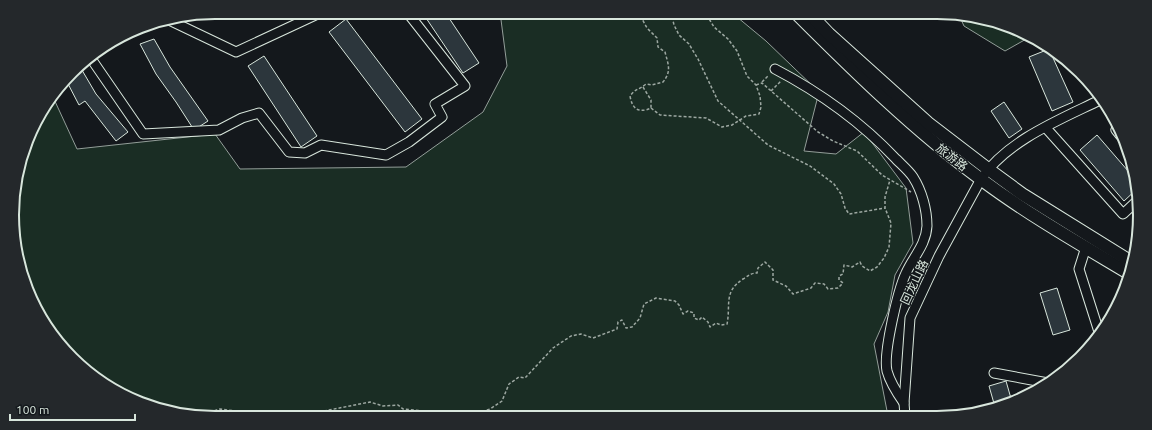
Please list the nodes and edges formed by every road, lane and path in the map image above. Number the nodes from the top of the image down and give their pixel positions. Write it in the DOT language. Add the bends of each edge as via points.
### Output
graph roads {
  1 [pos="307,19"];
  2 [pos="412,19"];
  3 [pos="643,19"];
  4 [pos="673,19"];
  5 [pos="709,19"];
  6 [pos="801,19"];
  7 [pos="815,19"];
  8 [pos="176,23"];
  9 [pos="93,62"];
  10 [pos="775,69"];
  11 [pos="786,75"];
  12 [pos="762,83"];
  13 [pos="756,85"];
  14 [pos="643,87"];
  15 [pos="771,91"];
  16 [pos="1097,102"];
  17 [pos="651,108"];
  18 [pos="739,120"];
  19 [pos="1046,128"];
  20 [pos="988,169"];
  21 [pos="981,179"];
  22 [pos="890,180"];
  23 [pos="920,193"];
  24 [pos="1133,205"];
  25 [pos="885,208"];
  26 [pos="1086,247"];
  27 [pos="1127,260"];
  28 [pos="1125,271"];
  29 [pos="1097,327"];
  30 [pos="994,373"];
  31 [pos="1040,382"];
  32 [pos="904,403"];
  33 [pos="213,411"];
  34 [pos="236,411"];
  35 [pos="324,411"];
  36 [pos="424,411"];
  37 [pos="486,411"];
  38 [pos="905,411"];
  1 -- 8 [label="street" via="236,52"];
  2 -- 9 [label="street" via="464,86 435,104 442,117 409,142 386,155 321,145 305,153 289,152 259,113 242,118 219,130 143,134"];
  3 -- 14 [label="path" via="647,28 657,38 658,47 665,52 669,68 668,76 663,82 646,84"];
  4 -- 18 [label="path" via="679,35 689,44 698,59 718,101"];
  5 -- 13 [label="path" via="737,51 747,76"];
  6 -- 21 [label="main road, 旅游路" via="911,124"];
  7 -- 20 [label="main road, 旅游路" via="928,123"];
  10 -- 11 [label="street"];
  10 -- 12 [label="path"];
  11 -- 15 [label="path"];
  11 -- 23 [label="street" via="848,116 879,141 913,177"];
  12 -- 13 [label="path"];
  12 -- 15 [label="path"];
  13 -- 18 [label="path" via="760,96 759,114"];
  14 -- 17 [label="path" via="651,100"];
  14 -- 17 [label="path" via="635,89 630,96 632,104 638,110"];
  15 -- 22 [label="path" via="818,132 857,151 872,167"];
  16 -- 19 [label="street, 回龙山路"];
  17 -- 18 [label="path" via="660,115 706,118 722,126 732,125"];
  18 -- 25 [label="path" via="768,145 810,166 834,184 841,194 848,214"];
  19 -- 20 [label="street, 回龙山路" via="1020,141"];
  19 -- 24 [label="street" via="1123,214"];
  20 -- 21 [label="street, 回龙山路"];
  20 -- 27 [label="main road, 旅游路" via="1022,194"];
  21 -- 26 [label="main road, 旅游路" via="1020,207"];
  21 -- 32 [label="street, 回龙山路" via="939,256 910,318"];
  22 -- 23 [label="path" via="912,193"];
  22 -- 25 [label="path"];
  23 -- 32 [label="street" via="926,209 927,228 920,250 906,272 896,303 888,348 887,370 895,391"];
  25 -- 37 [label="path" via="891,223 889,246 884,258 870,271 860,262 852,267 844,265 843,274 839,276 843,283 838,288 828,289 824,284 815,283 811,288 793,294 786,286 773,280 773,270 765,262 758,268 757,273 752,273 731,290 727,324 716,323 710,327 702,317 699,320 694,318 694,313 688,311 683,314 675,301 656,298 644,304 640,318 632,328 626,328 622,320 618,322 618,329 593,338 580,334 571,336 553,348 525,378 519,377 508,384 502,401"];
  26 -- 28 [label="main road, 旅游路"];
  26 -- 29 [label="street" via="1079,269"];
  30 -- 31 [label="street"];
  32 -- 38 [label="street, 回龙山路"];
  33 -- 34 [label="path"];
  35 -- 36 [label="path" via="370,402"];
}
